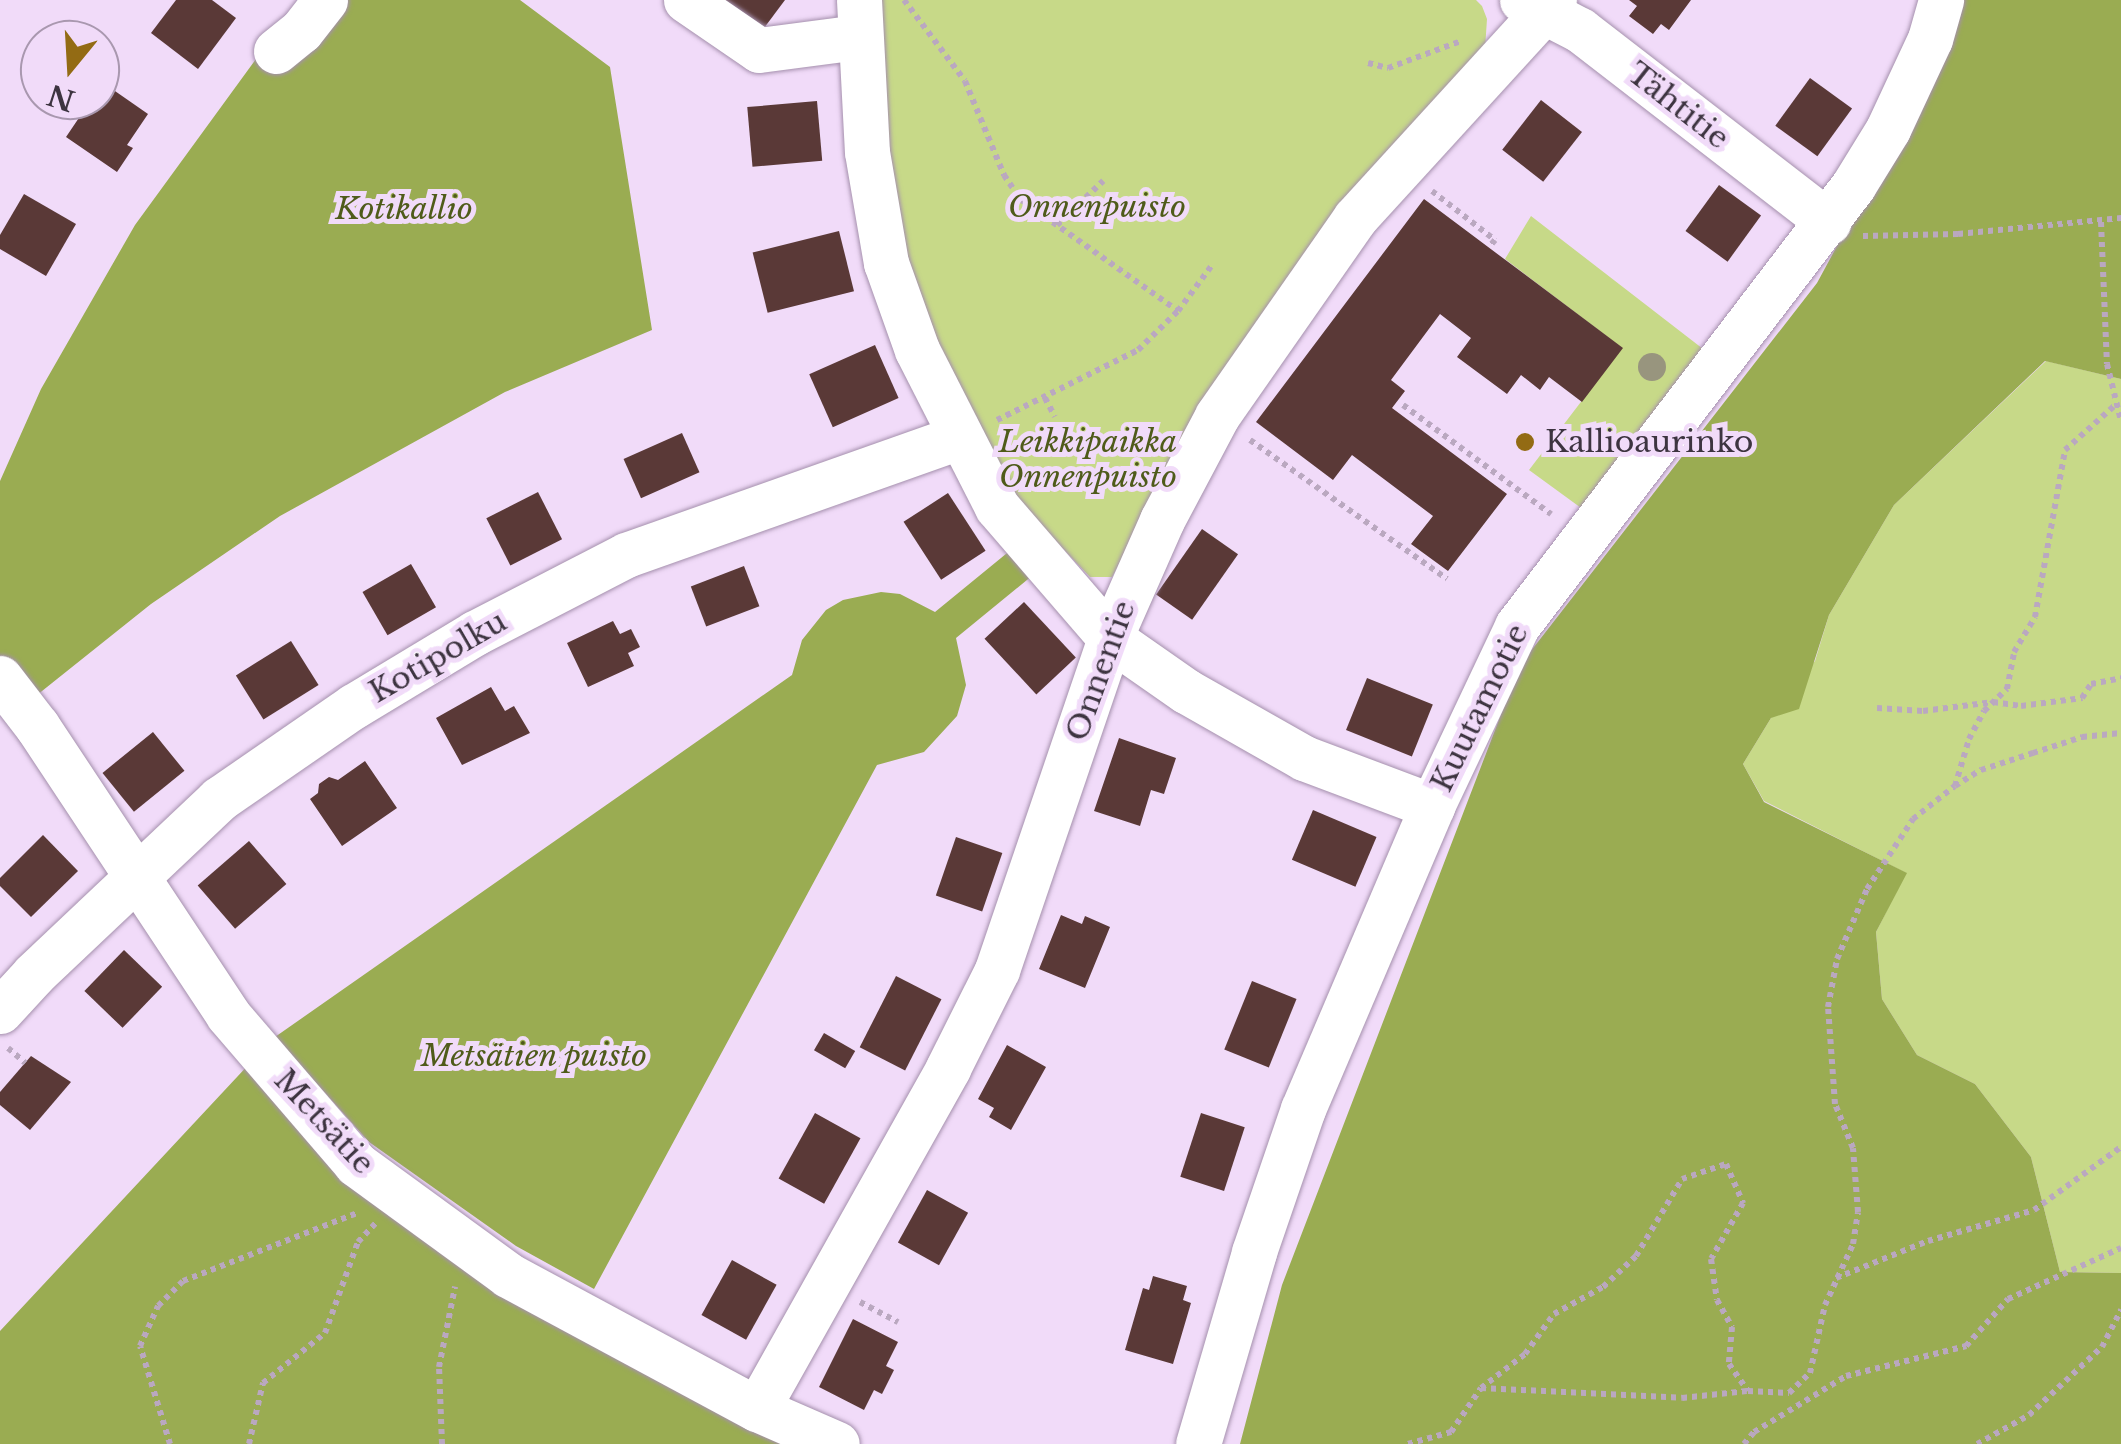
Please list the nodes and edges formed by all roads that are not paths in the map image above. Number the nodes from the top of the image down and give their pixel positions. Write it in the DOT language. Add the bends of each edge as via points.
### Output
graph roads {
  1 [pos="325,0"];
  2 [pos="686,0"];
  3 [pos="1940,0"];
  4 [pos="1540,4"];
  5 [pos="858,19"];
  6 [pos="276,52"];
  7 [pos="1828,222"];
  8 [pos="959,437"];
  9 [pos="1110,638"];
  10 [pos="0,678"];
  11 [pos="1432,806"];
  12 [pos="134,877"];
  13 [pos="0,1011"];
  14 [pos="757,1409"];
  15 [pos="837,1444"];
  16 [pos="1198,1444"];
  1 -- 6 [label="street"];
  2 -- 5 [label="street" via="759,50"];
  3 -- 7 [label="street, Kuutamotie" via="1930,39 1888,129"];
  4 -- 7 [label="street, Tähtitie"];
  4 -- 9 [label="street, Onnentie" via="1355,218 1217,416"];
  5 -- 8 [label="street" via="867,152 886,263 917,350"];
  7 -- 11 [label="street, Kuutamotie" via="1517,626"];
  8 -- 9 [label="street" via="997,506"];
  8 -- 12 [label="street, Kotipolku" via="626,556 475,633 219,798"];
  9 -- 11 [label="street" via="1186,691 1304,758"];
  9 -- 14 [label="street, Onnentie" via="997,970"];
  10 -- 12 [label="street, Metsätie"];
  11 -- 16 [label="street, Kuutamotie" via="1303,1109"];
  12 -- 13 [label="street, Kotipolku"];
  12 -- 14 [label="street, Metsätie" via="228,1015 356,1164 508,1276"];
  14 -- 15 [label="street, Metsätie"];
}
